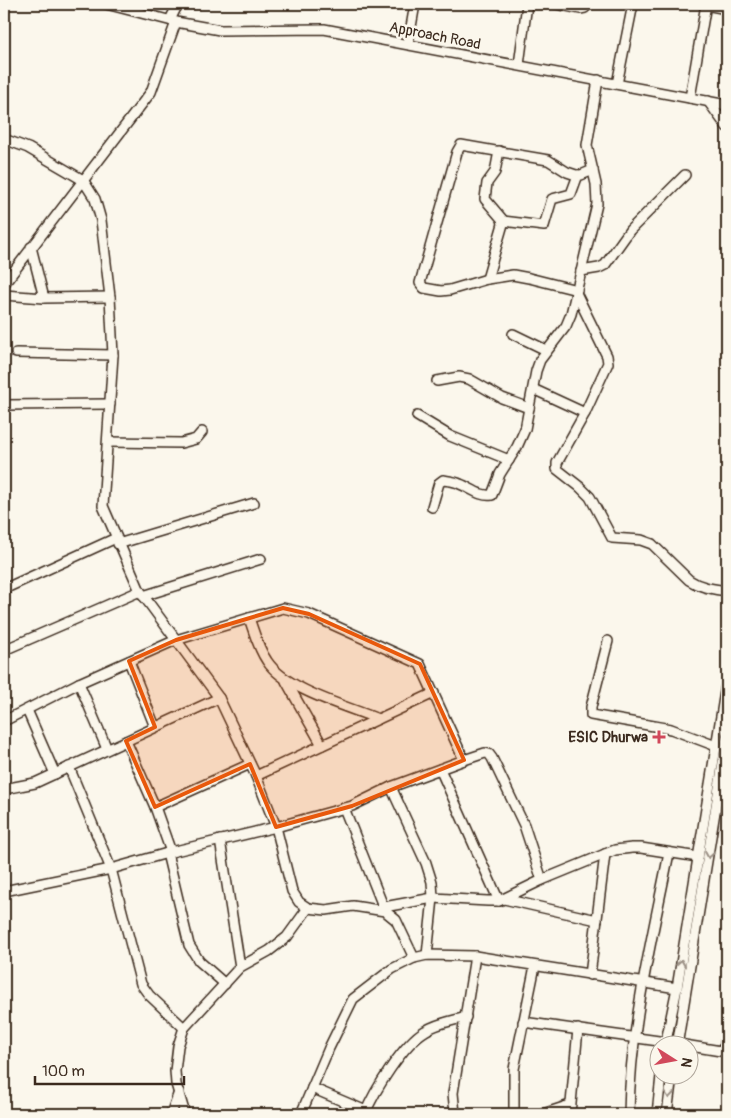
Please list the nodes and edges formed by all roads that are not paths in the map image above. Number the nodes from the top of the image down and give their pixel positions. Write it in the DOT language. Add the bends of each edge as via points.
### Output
graph roads {
  1 [pos="106,4"];
  2 [pos="178,4"];
  3 [pos="415,4"];
  4 [pos="527,4"];
  5 [pos="556,4"];
  6 [pos="588,4"];
  7 [pos="633,4"];
  8 [pos="706,4"];
  9 [pos="727,9"];
  10 [pos="173,21"];
  11 [pos="408,44"];
  12 [pos="519,65"];
  13 [pos="598,80"];
  14 [pos="616,84"];
  15 [pos="690,98"];
  16 [pos="708,101"];
  17 [pos="727,106"];
  18 [pos="727,127"];
  19 [pos="4,138"];
  20 [pos="499,151"];
  21 [pos="593,170"];
  22 [pos="578,175"];
  23 [pos="685,175"];
  24 [pos="83,180"];
  25 [pos="503,222"];
  26 [pos="32,247"];
  27 [pos="581,270"];
  28 [pos="487,279"];
  29 [pos="4,284"];
  30 [pos="576,291"];
  31 [pos="4,295"];
  32 [pos="110,297"];
  33 [pos="44,298"];
  34 [pos="513,334"];
  35 [pos="546,350"];
  36 [pos="16,353"];
  37 [pos="113,356"];
  38 [pos="437,381"];
  39 [pos="533,389"];
  40 [pos="110,404"];
  41 [pos="5,406"];
  42 [pos="529,408"];
  43 [pos="585,413"];
  44 [pos="417,416"];
  45 [pos="202,432"];
  46 [pos="108,442"];
  47 [pos="509,460"];
  48 [pos="254,503"];
  49 [pos="432,507"];
  50 [pos="117,541"];
  51 [pos="261,559"];
  52 [pos="4,589"];
  53 [pos="727,591"];
  54 [pos="142,593"];
  55 [pos="249,618"];
  56 [pos="176,640"];
  57 [pos="608,641"];
  58 [pos="4,650"];
  59 [pos="129,661"];
  60 [pos="285,679"];
  61 [pos="727,679"];
  62 [pos="79,683"];
  63 [pos="434,693"];
  64 [pos="219,698"];
  65 [pos="27,710"];
  66 [pos="378,719"];
  67 [pos="4,721"];
  68 [pos="155,727"];
  69 [pos="727,738"];
  70 [pos="126,741"];
  71 [pos="322,746"];
  72 [pos="716,746"];
  73 [pos="107,749"];
  74 [pos="464,760"];
  75 [pos="250,764"];
  76 [pos="69,767"];
  77 [pos="440,769"];
  78 [pos="55,774"];
  79 [pos="256,776"];
  80 [pos="391,788"];
  81 [pos="4,789"];
  82 [pos="707,801"];
  83 [pos="717,803"];
  84 [pos="727,805"];
  85 [pos="155,807"];
  86 [pos="344,808"];
  87 [pos="276,827"];
  88 [pos="220,840"];
  89 [pos="169,852"];
  90 [pos="669,853"];
  91 [pos="605,854"];
  92 [pos="698,857"];
  93 [pos="112,869"];
  94 [pos="542,880"];
  95 [pos="4,891"];
  96 [pos="434,898"];
  97 [pos="501,900"];
  98 [pos="308,908"];
  99 [pos="384,909"];
  100 [pos="596,920"];
  101 [pos="427,955"];
  102 [pos="475,956"];
  103 [pos="414,958"];
  104 [pos="535,966"];
  105 [pos="240,967"];
  106 [pos="590,975"];
  107 [pos="643,983"];
  108 [pos="225,984"];
  109 [pos="676,988"];
  110 [pos="466,1017"];
  111 [pos="523,1022"];
  112 [pos="184,1028"];
  113 [pos="578,1029"];
  114 [pos="727,1033"];
  115 [pos="667,1036"];
  116 [pos="678,1036"];
  117 [pos="634,1037"];
  118 [pos="648,1040"];
  119 [pos="698,1047"];
  120 [pos="726,1052"];
  121 [pos="660,1086"];
  122 [pos="671,1086"];
  123 [pos="312,1088"];
  124 [pos="179,1092"];
  125 [pos="570,1110"];
  126 [pos="365,1113"];
  127 [pos="171,1114"];
  128 [pos="185,1114"];
  129 [pos="301,1114"];
  130 [pos="455,1114"];
  131 [pos="514,1114"];
  132 [pos="543,1114"];
  133 [pos="629,1114"];
  134 [pos="657,1114"];
  135 [pos="667,1114"];
  1 -- 10 [label="street, Approach Road"];
  2 -- 10 [label="street"];
  3 -- 11 [label="street"];
  4 -- 12 [label="street"];
  5 -- 6 [label="street" via="580,9"];
  7 -- 14 [label="street"];
  8 -- 9 [label="street"];
  8 -- 15 [label="street"];
  10 -- 11 [label="street, Approach Road" via="220,30 324,29"];
  10 -- 24 [label="street" via="151,92"];
  11 -- 12 [label="street, Approach Road"];
  12 -- 13 [label="street, Approach Road"];
  13 -- 14 [label="street, Approach Road"];
  13 -- 21 [label="street" via="587,139"];
  14 -- 15 [label="street, Approach Road"];
  15 -- 16 [label="street, Approach Road"];
  16 -- 17 [label="street, Approach Road"];
  16 -- 18 [label="street"];
  19 -- 24 [label="street"];
  20 -- 22 [label="street" via="551,161"];
  20 -- 25 [label="street" via="495,172 487,182 485,199"];
  20 -- 28 [label="street" via="463,145 458,148 420,282 424,288 445,291"];
  21 -- 22 [label="street"];
  21 -- 27 [label="street" via="597,204"];
  22 -- 25 [label="street" via="571,194 552,199 544,226"];
  23 -- 27 [label="street" via="630,230 605,265"];
  24 -- 26 [label="street"];
  24 -- 32 [label="street" via="95,199 101,220"];
  25 -- 28 [label="street"];
  26 -- 29 [label="street"];
  26 -- 33 [label="street"];
  27 -- 30 [label="street"];
  28 -- 30 [label="street" via="521,276"];
  30 -- 35 [label="street" via="569,321"];
  30 -- 43 [label="street" via="608,360"];
  31 -- 33 [label="street"];
  32 -- 33 [label="street"];
  32 -- 37 [label="street"];
  34 -- 35 [label="street"];
  35 -- 39 [label="street" via="538,365"];
  36 -- 37 [label="street"];
  37 -- 40 [label="street"];
  38 -- 42 [label="street" via="468,378 502,398"];
  39 -- 42 [label="street"];
  39 -- 43 [label="street"];
  40 -- 41 [label="street"];
  40 -- 46 [label="street"];
  42 -- 47 [label="street" via="522,438"];
  43 -- 53 [label="street" via="556,468 558,471 590,497 614,539 648,542 695,584"];
  44 -- 47 [label="street" via="450,436"];
  45 -- 46 [label="street" via="196,439 181,443"];
  46 -- 50 [label="street" via="103,506"];
  47 -- 49 [label="street" via="491,496 444,480 439,483"];
  48 -- 50 [label="street"];
  50 -- 52 [label="street"];
  50 -- 54 [label="street"];
  51 -- 54 [label="street"];
  54 -- 56 [label="street"];
  54 -- 58 [label="street"];
  55 -- 56 [label="street"];
  55 -- 60 [label="street" via="267,662"];
  55 -- 63 [label="street" via="283,608 309,614 420,664"];
  56 -- 59 [label="street"];
  56 -- 64 [label="street"];
  57 -- 72 [label="street" via="591,707 592,715 671,729"];
  59 -- 62 [label="street"];
  59 -- 68 [label="street"];
  60 -- 66 [label="street"];
  60 -- 71 [label="street"];
  61 -- 72 [label="street"];
  62 -- 65 [label="street"];
  62 -- 73 [label="street"];
  63 -- 66 [label="street"];
  63 -- 74 [label="street"];
  64 -- 68 [label="street"];
  64 -- 75 [label="street"];
  65 -- 67 [label="street"];
  65 -- 78 [label="street"];
  66 -- 71 [label="street"];
  68 -- 70 [label="street"];
  69 -- 83 [label="street"];
  70 -- 73 [label="street"];
  70 -- 85 [label="street"];
  71 -- 79 [label="street"];
  72 -- 82 [label="street"];
  73 -- 76 [label="street"];
  74 -- 77 [label="street"];
  74 -- 94 [label="street" via="485,753 492,758 524,825"];
  75 -- 79 [label="street"];
  75 -- 85 [label="street"];
  76 -- 78 [label="street"];
  76 -- 93 [label="street"];
  77 -- 80 [label="street"];
  77 -- 97 [label="street"];
  78 -- 81 [label="street" via="35,783"];
  79 -- 87 [label="street"];
  80 -- 86 [label="street"];
  80 -- 96 [label="street" via="426,863"];
  82 -- 83 [label="street"];
  82 -- 92 [label="street"];
  83 -- 84 [label="street"];
  83 -- 116 [label="street, one-way"];
  85 -- 89 [label="street"];
  86 -- 87 [label="street"];
  86 -- 99 [label="street"];
  87 -- 88 [label="street"];
  87 -- 98 [label="street" via="292,891"];
  88 -- 89 [label="street"];
  88 -- 105 [label="street"];
  89 -- 93 [label="street"];
  89 -- 108 [label="street" via="189,945 199,961"];
  90 -- 91 [label="street" via="632,848"];
  90 -- 92 [label="street"];
  90 -- 107 [label="street"];
  91 -- 94 [label="street"];
  91 -- 100 [label="street"];
  109 -- 92 [label="street, one-way"];
  93 -- 95 [label="street"];
  93 -- 112 [label="street" via="141,984"];
  94 -- 97 [label="street"];
  96 -- 97 [label="street"];
  96 -- 99 [label="street"];
  96 -- 101 [label="street"];
  97 -- 100 [label="street"];
  98 -- 99 [label="street" via="326,910 353,906"];
  98 -- 105 [label="street" via="279,944"];
  99 -- 103 [label="street" via="396,920"];
  100 -- 106 [label="street"];
  101 -- 102 [label="street"];
  101 -- 103 [label="street"];
  102 -- 104 [label="street"];
  102 -- 110 [label="street"];
  103 -- 123 [label="street" via="392,969 353,999"];
  104 -- 106 [label="street"];
  104 -- 111 [label="street"];
  105 -- 108 [label="street"];
  106 -- 107 [label="street"];
  107 -- 109 [label="street"];
  107 -- 117 [label="street"];
  108 -- 112 [label="street"];
  109 -- 115 [label="street"];
  110 -- 126 [label="street" via="427,1029 412,1042 382,1082"];
  110 -- 130 [label="street" via="453,1093"];
  111 -- 113 [label="street"];
  111 -- 131 [label="street" via="514,1069"];
  112 -- 124 [label="street" via="175,1062"];
  113 -- 117 [label="street"];
  113 -- 125 [label="street"];
  114 -- 120 [label="street"];
  117 -- 118 [label="street"];
  117 -- 133 [label="street"];
  119 -- 120 [label="street"];
  121 -- 134 [label="street"];
  122 -- 135 [label="street, one-way"];
  123 -- 126 [label="street"];
  123 -- 129 [label="street"];
  124 -- 127 [label="street"];
  124 -- 128 [label="street"];
  125 -- 132 [label="street"];
}
